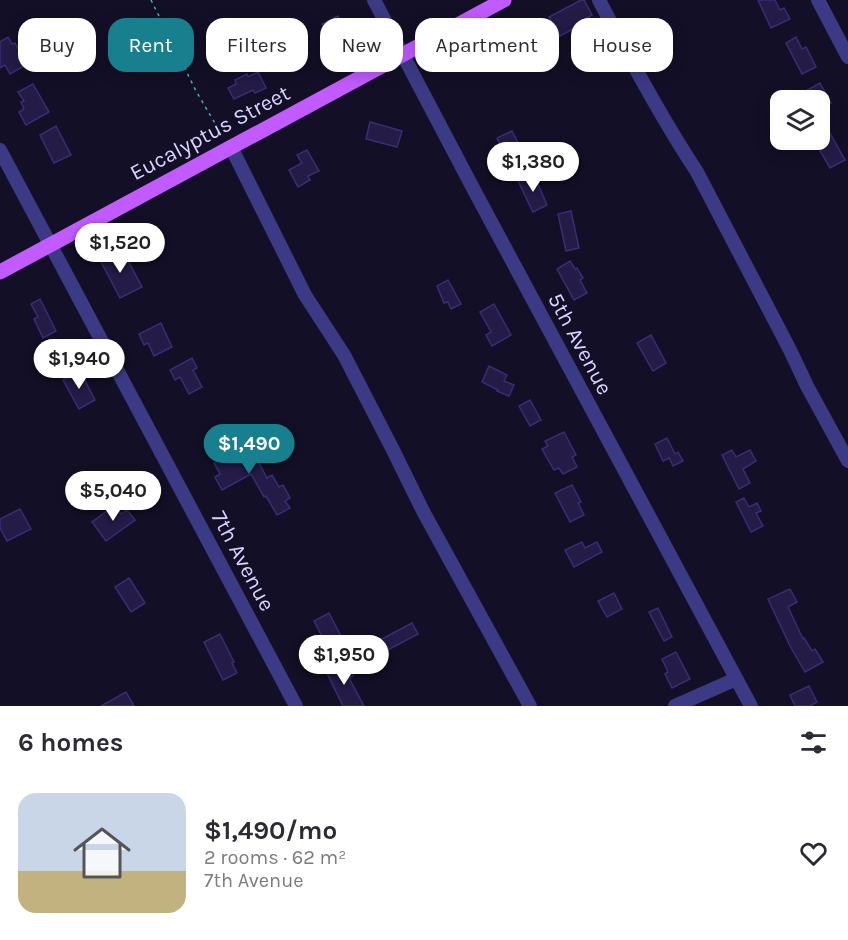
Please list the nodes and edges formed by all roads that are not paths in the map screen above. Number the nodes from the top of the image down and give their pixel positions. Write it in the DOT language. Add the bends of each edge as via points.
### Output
graph roads {
  1 [pos="374,0"];
  2 [pos="504,0"];
  3 [pos="599,0"];
  4 [pos="818,0"];
  5 [pos="404,54"];
  6 [pos="848,57"];
  7 [pos="231,147"];
  8 [pos="0,150"];
  9 [pos="51,244"];
  10 [pos="0,272"];
  11 [pos="848,461"];
  12 [pos="736,679"];
  13 [pos="296,706"];
  14 [pos="530,706"];
  15 [pos="675,706"];
  16 [pos="751,706"];
  1 -- 5 [label="street, 5th Avenue"];
  2 -- 5 [label="main road, Eucalyptus Street"];
  3 -- 11 [label="street" via="646,89 697,172"];
  4 -- 6 [label="street"];
  5 -- 7 [label="main road, Eucalyptus Street"];
  5 -- 12 [label="street, 5th Avenue"];
  7 -- 9 [label="main road, Eucalyptus Street"];
  7 -- 14 [label="street" via="305,295 344,355 424,513"];
  8 -- 9 [label="street, 7th Avenue"];
  9 -- 10 [label="main road, Eucalyptus Street"];
  9 -- 13 [label="street, 7th Avenue"];
  12 -- 15 [label="street"];
  12 -- 16 [label="street, 5th Avenue"];
}
